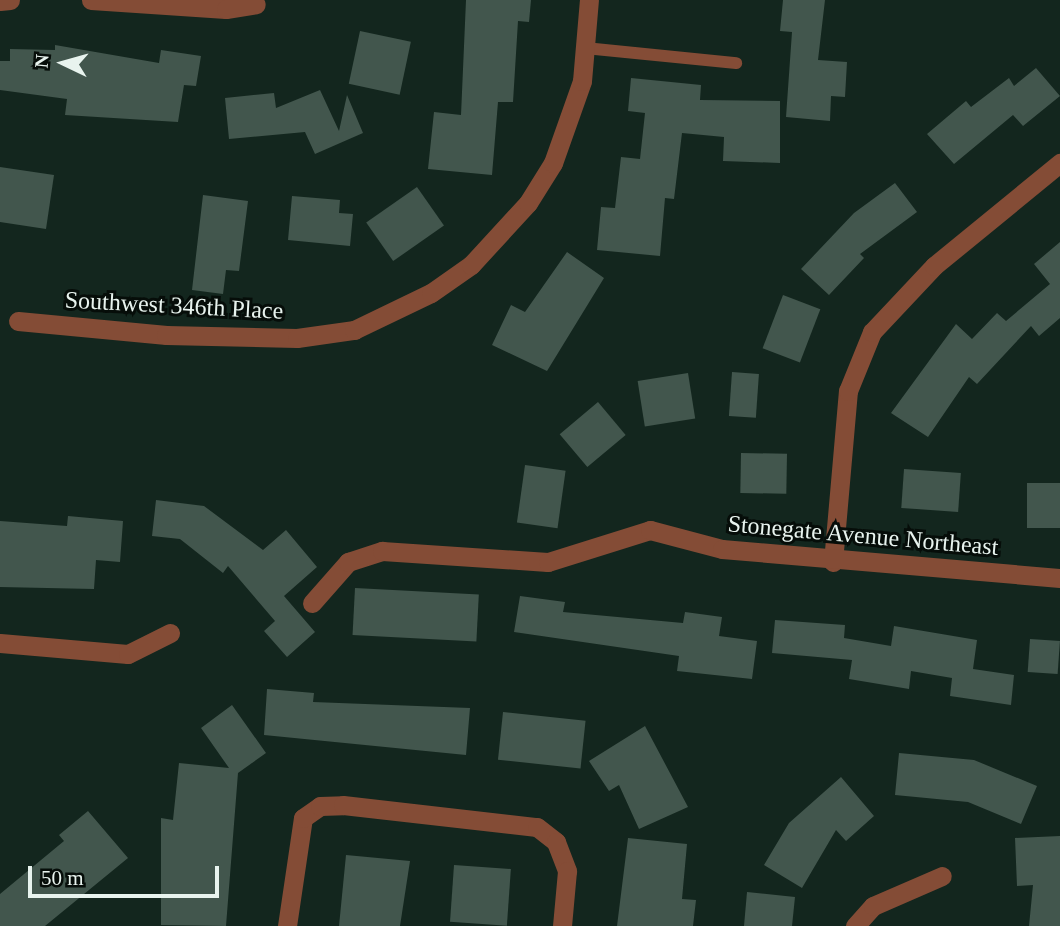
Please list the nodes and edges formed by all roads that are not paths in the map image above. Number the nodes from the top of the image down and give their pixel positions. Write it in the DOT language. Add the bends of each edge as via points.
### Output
graph roads {
  1 [pos="10,0"];
  2 [pos="91,0"];
  3 [pos="589,0"];
  4 [pos="0,1"];
  5 [pos="256,4"];
  6 [pos="585,48"];
  7 [pos="736,63"];
  8 [pos="1060,163"];
  9 [pos="18,321"];
  10 [pos="833,562"];
  11 [pos="1060,579"];
  12 [pos="312,603"];
  13 [pos="170,633"];
  14 [pos="0,643"];
  15 [pos="942,876"];
  16 [pos="286,926"];
  17 [pos="562,926"];
  18 [pos="855,926"];
  1 -- 4 [label="street"];
  2 -- 5 [label="street" via="226,9"];
  3 -- 6 [label="street, Southwest 346th Place"];
  6 -- 7 [label="lane"];
  6 -- 9 [label="street, Southwest 346th Place" via="572,122 528,203 471,265 389,316 354,330 297,338 166,335"];
  8 -- 10 [label="street" via="934,266 872,332 848,391"];
  10 -- 11 [label="street, Stonegate Avenue Northeast"];
  10 -- 12 [label="street, Stonegate Avenue Northeast" via="722,549 650,530 548,562 382,551 348,562"];
  13 -- 14 [label="street" via="128,654"];
  15 -- 18 [label="street" via="873,906"];
  16 -- 17 [label="street" via="303,818 320,806 343,805 500,818 537,827 556,842 566,871"];
}
